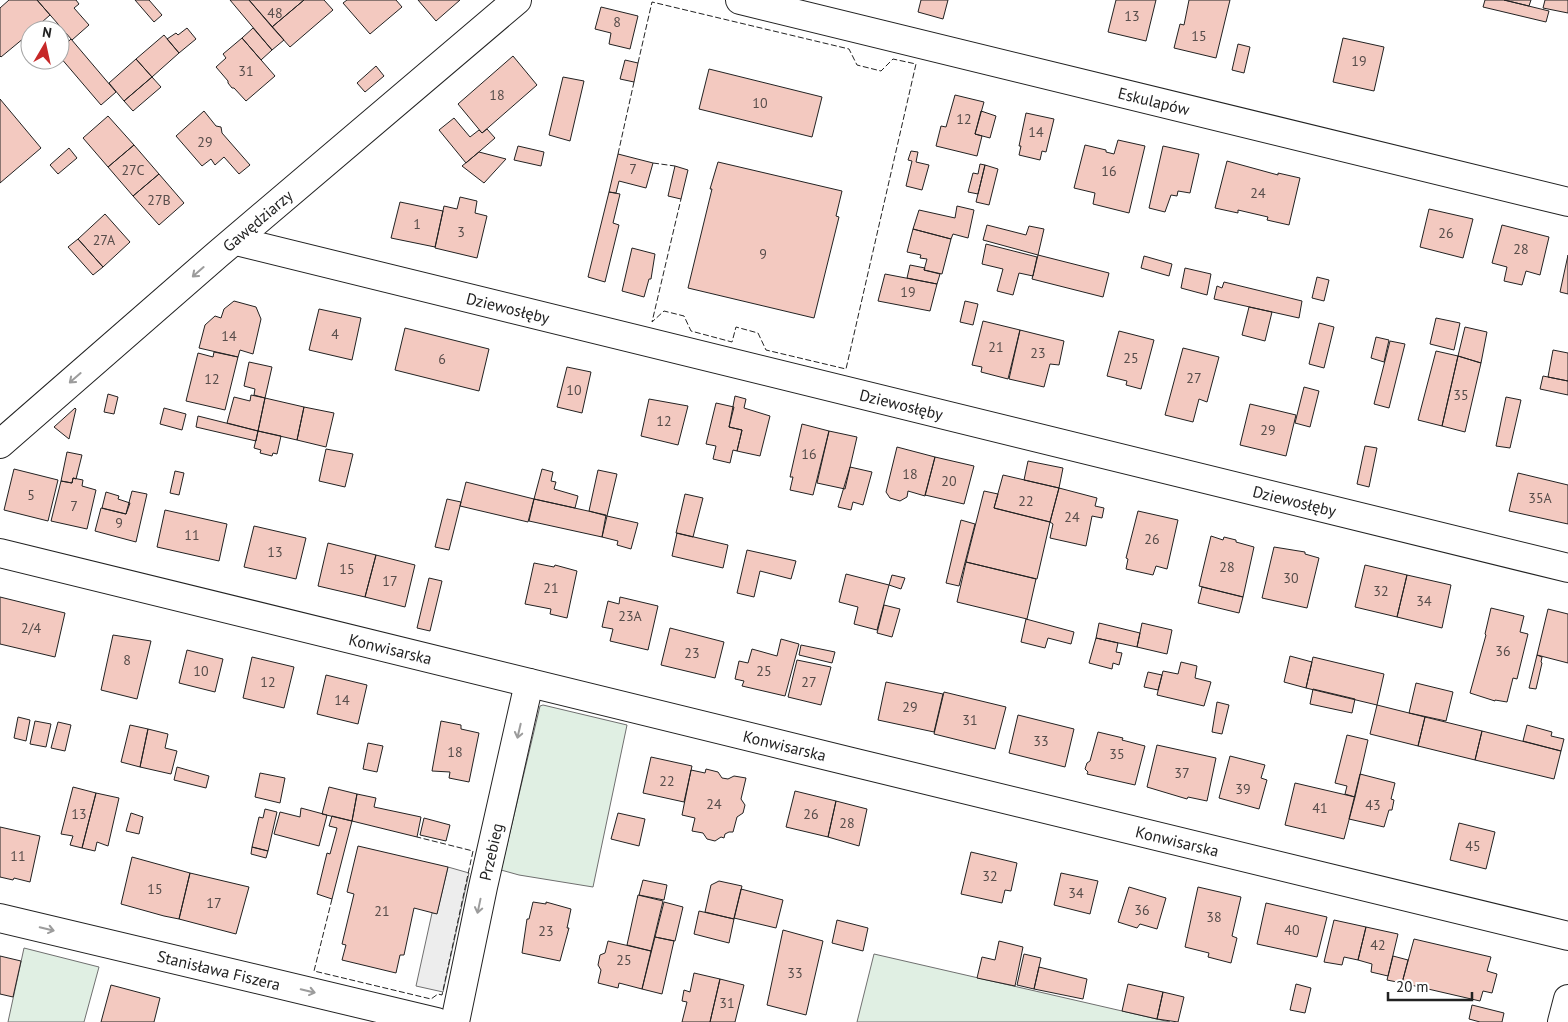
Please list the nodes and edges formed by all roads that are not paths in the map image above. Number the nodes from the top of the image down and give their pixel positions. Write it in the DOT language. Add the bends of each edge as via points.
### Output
graph roads {
  1 [pos="517,0"];
  2 [pos="740,0"];
  3 [pos="1568,202"];
  4 [pos="236,241"];
  5 [pos="0,444"];
  6 [pos="0,553"];
  7 [pos="1568,568"];
  8 [pos="529,683"];
  9 [pos="0,918"];
  10 [pos="1568,936"];
  11 [pos="1568,999"];
  12 [pos="436,1022"];
  13 [pos="455,1022"];
  14 [pos="1562,1022"];
  1 -- 4 [label="street, Gawędziarzy"];
  2 -- 3 [label="street, Eskulapów"];
  4 -- 5 [label="street, Gawędziarzy, one-way"];
  4 -- 7 [label="street, Dziewosłęby"];
  6 -- 8 [label="street, Konwisarska"];
  8 -- 10 [label="street, Konwisarska"];
  8 -- 13 [label="street, Przebieg, one-way"];
  9 -- 12 [label="street, Stanisława Fiszera, one-way"];
  11 -- 14 [label="street"];
}
